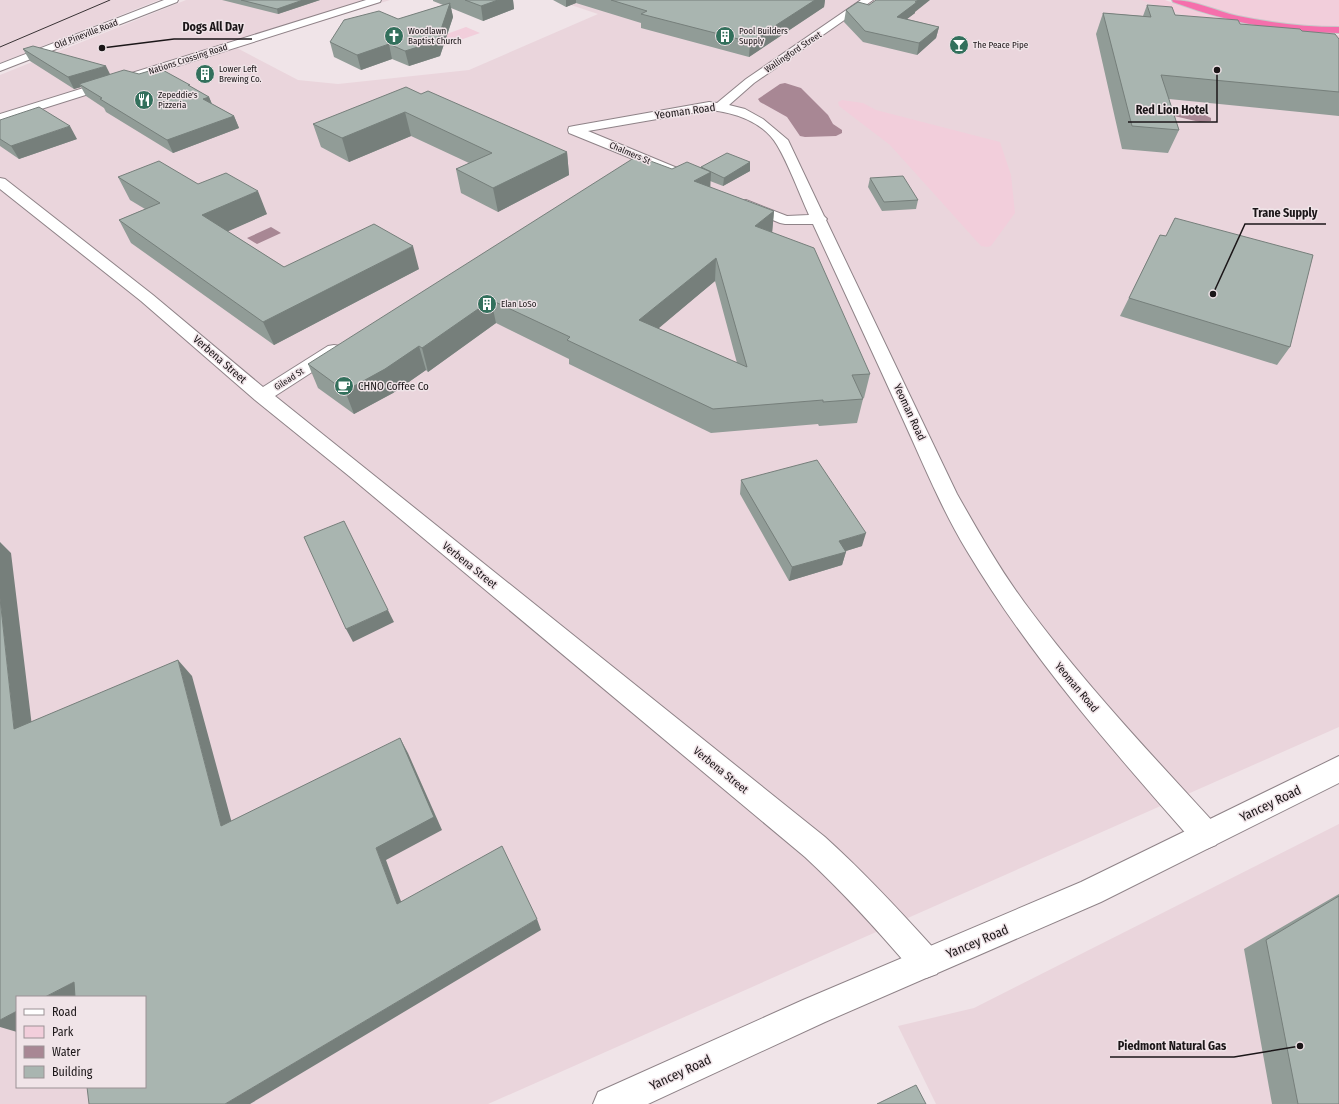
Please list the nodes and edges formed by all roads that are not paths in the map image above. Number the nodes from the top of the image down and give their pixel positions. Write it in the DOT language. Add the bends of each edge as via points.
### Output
graph roads {
  1 [pos="173,0"];
  2 [pos="376,0"];
  3 [pos="868,0"];
  4 [pos="1177,0"];
  5 [pos="1339,30"];
  6 [pos="0,68"];
  7 [pos="721,106"];
  8 [pos="0,118"];
  9 [pos="574,130"];
  10 [pos="639,156"];
  11 [pos="625,166"];
  12 [pos="692,179"];
  13 [pos="0,182"];
  14 [pos="734,198"];
  15 [pos="820,219"];
  16 [pos="344,344"];
  17 [pos="262,396"];
  18 [pos="1339,769"];
  19 [pos="1206,835"];
  20 [pos="926,963"];
  21 [pos="610,1104"];
  1 -- 6 [label="street, Old Pineville Road"];
  2 -- 8 [label="street, Nations Crossing Road"];
  3 -- 7 [label="street, Wallingford Street" via="750,81"];
  4 -- 5 [label="highway" via="1256,22 1296,28"];
  7 -- 9 [label="street, Yeoman Road" via="692,108"];
  7 -- 15 [label="street, Yeoman Road" via="750,115 774,131 784,143"];
  9 -- 10 [label="street, Chalmers St"];
  10 -- 11 [label="street"];
  10 -- 12 [label="street, Chalmers St"];
  13 -- 17 [label="street, Verbena Street" via="147,298"];
  14 -- 15 [label="street" via="785,220"];
  15 -- 19 [label="street, Yeoman Road" via="947,494 974,544 1015,608 1049,653 1134,755"];
  16 -- 17 [label="street, Gilead St"];
  17 -- 20 [label="street, Verbena Street" via="815,847 878,908"];
  18 -- 19 [label="street, Yancey Road"];
  19 -- 20 [label="street, Yancey Road" via="1091,892"];
  20 -- 21 [label="street, Yancey Road" via="814,1010"];
}
